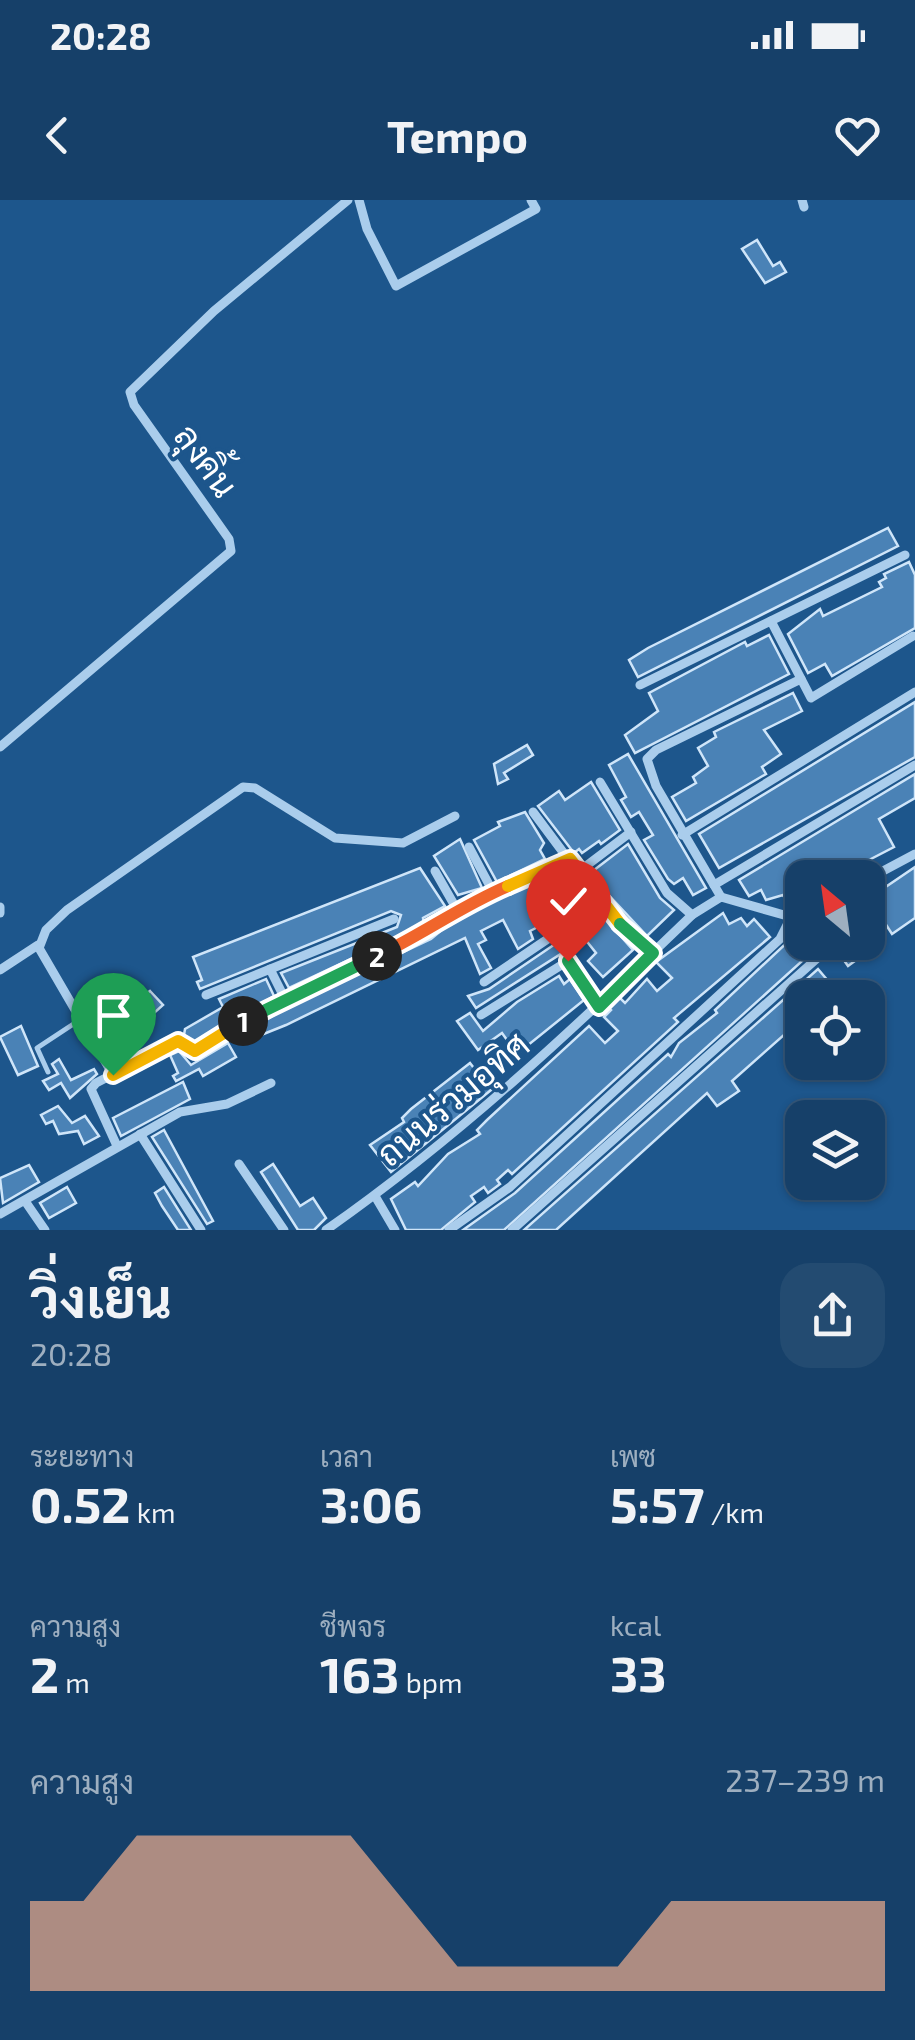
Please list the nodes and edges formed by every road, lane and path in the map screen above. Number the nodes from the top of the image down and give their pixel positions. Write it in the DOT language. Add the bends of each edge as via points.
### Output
graph roads {
  1 [pos="348,200"];
  2 [pos="359,200"];
  3 [pos="531,200"];
  4 [pos="905,555"];
  5 [pos="771,621"];
  6 [pos="913,636"];
  7 [pos="801,679"];
  8 [pos="640,685"];
  9 [pos="915,692"];
  10 [pos="0,747"];
  11 [pos="915,765"];
  12 [pos="600,782"];
  13 [pos="533,812"];
  14 [pos="455,816"];
  15 [pos="631,832"];
  16 [pos="682,836"];
  17 [pos="469,847"];
  18 [pos="914,857"];
  19 [pos="570,859"];
  20 [pos="885,871"];
  21 [pos="436,872"];
  22 [pos="578,872"];
  23 [pos="714,885"];
  24 [pos="493,892"];
  25 [pos="720,897"];
  26 [pos="601,903"];
  27 [pos="456,908"];
  28 [pos="692,915"];
  29 [pos="785,915"];
  30 [pos="394,918"];
  31 [pos="785,930"];
  32 [pos="38,945"];
  33 [pos="653,953"];
  34 [pos="815,960"];
  35 [pos="0,970"];
  36 [pos="270,970"];
  37 [pos="484,982"];
  38 [pos="206,996"];
  39 [pos="284,999"];
  40 [pos="599,1007"];
  41 [pos="481,1015"];
  42 [pos="78,1021"];
  43 [pos="48,1072"];
  44 [pos="113,1075"];
  45 [pos="271,1084"];
  46 [pos="140,1134"];
  47 [pos="117,1146"];
  48 [pos="239,1164"];
  49 [pos="375,1196"];
  50 [pos="25,1201"];
  51 [pos="0,1214"];
  52 [pos="45,1230"];
  53 [pos="201,1230"];
  54 [pos="284,1230"];
  55 [pos="326,1230"];
  56 [pos="394,1230"];
  57 [pos="449,1230"];
  58 [pos="512,1230"];
  1 -- 10 [label="street, ลุงคิ้น" via="214,311 130,392 230,539 231,551"];
  2 -- 3 [label="street" via="396,286 536,209"];
  4 -- 5 [label="street"];
  5 -- 7 [label="street"];
  5 -- 8 [label="street"];
  6 -- 7 [label="street" via="811,698"];
  7 -- 16 [label="street" via="648,756 647,767"];
  9 -- 16 [label="street"];
  11 -- 23 [label="street"];
  12 -- 15 [label="street"];
  13 -- 19 [label="street"];
  14 -- 32 [label="street" via="403,843 335,838 243,787 67,910"];
  15 -- 22 [label="street"];
  15 -- 28 [label="street" via="667,893"];
  16 -- 23 [label="street"];
  17 -- 24 [label="street"];
  18 -- 20 [label="street"];
  19 -- 22 [label="street"];
  19 -- 24 [label="street"];
  21 -- 27 [label="street"];
  22 -- 26 [label="street"];
  23 -- 25 [label="street"];
  24 -- 27 [label="street"];
  25 -- 28 [label="street, ถนนร่วมอุทิศ"];
  25 -- 29 [label="street"];
  26 -- 33 [label="street"];
  26 -- 37 [label="street"];
  27 -- 39 [label="street" via="428,932"];
  28 -- 33 [label="street, ถนนร่วมอุทิศ"];
  30 -- 36 [label="street"];
  31 -- 57 [label="street" via="510,1187"];
  32 -- 35 [label="street"];
  32 -- 42 [label="street"];
  33 -- 40 [label="street, ถนนร่วมอุทิศ"];
  34 -- 58 [label="street"];
  36 -- 38 [label="street"];
  36 -- 39 [label="street"];
  39 -- 44 [label="street" via="195,1051 178,1041"];
  40 -- 41 [label="street" via="568,961"];
  40 -- 49 [label="street, ถนนร่วมอุทิศ"];
  42 -- 43 [label="lane" via="38,1048"];
  42 -- 44 [label="street"];
  44 -- 47 [label="street" via="91,1088"];
  45 -- 46 [label="street" via="227,1104 187,1109"];
  46 -- 47 [label="street"];
  46 -- 53 [label="street"];
  47 -- 50 [label="street"];
  48 -- 54 [label="street"];
  49 -- 55 [label="street, ถนนร่วมอุทิศ"];
  49 -- 56 [label="street"];
  50 -- 51 [label="street"];
  50 -- 52 [label="street"];
}
